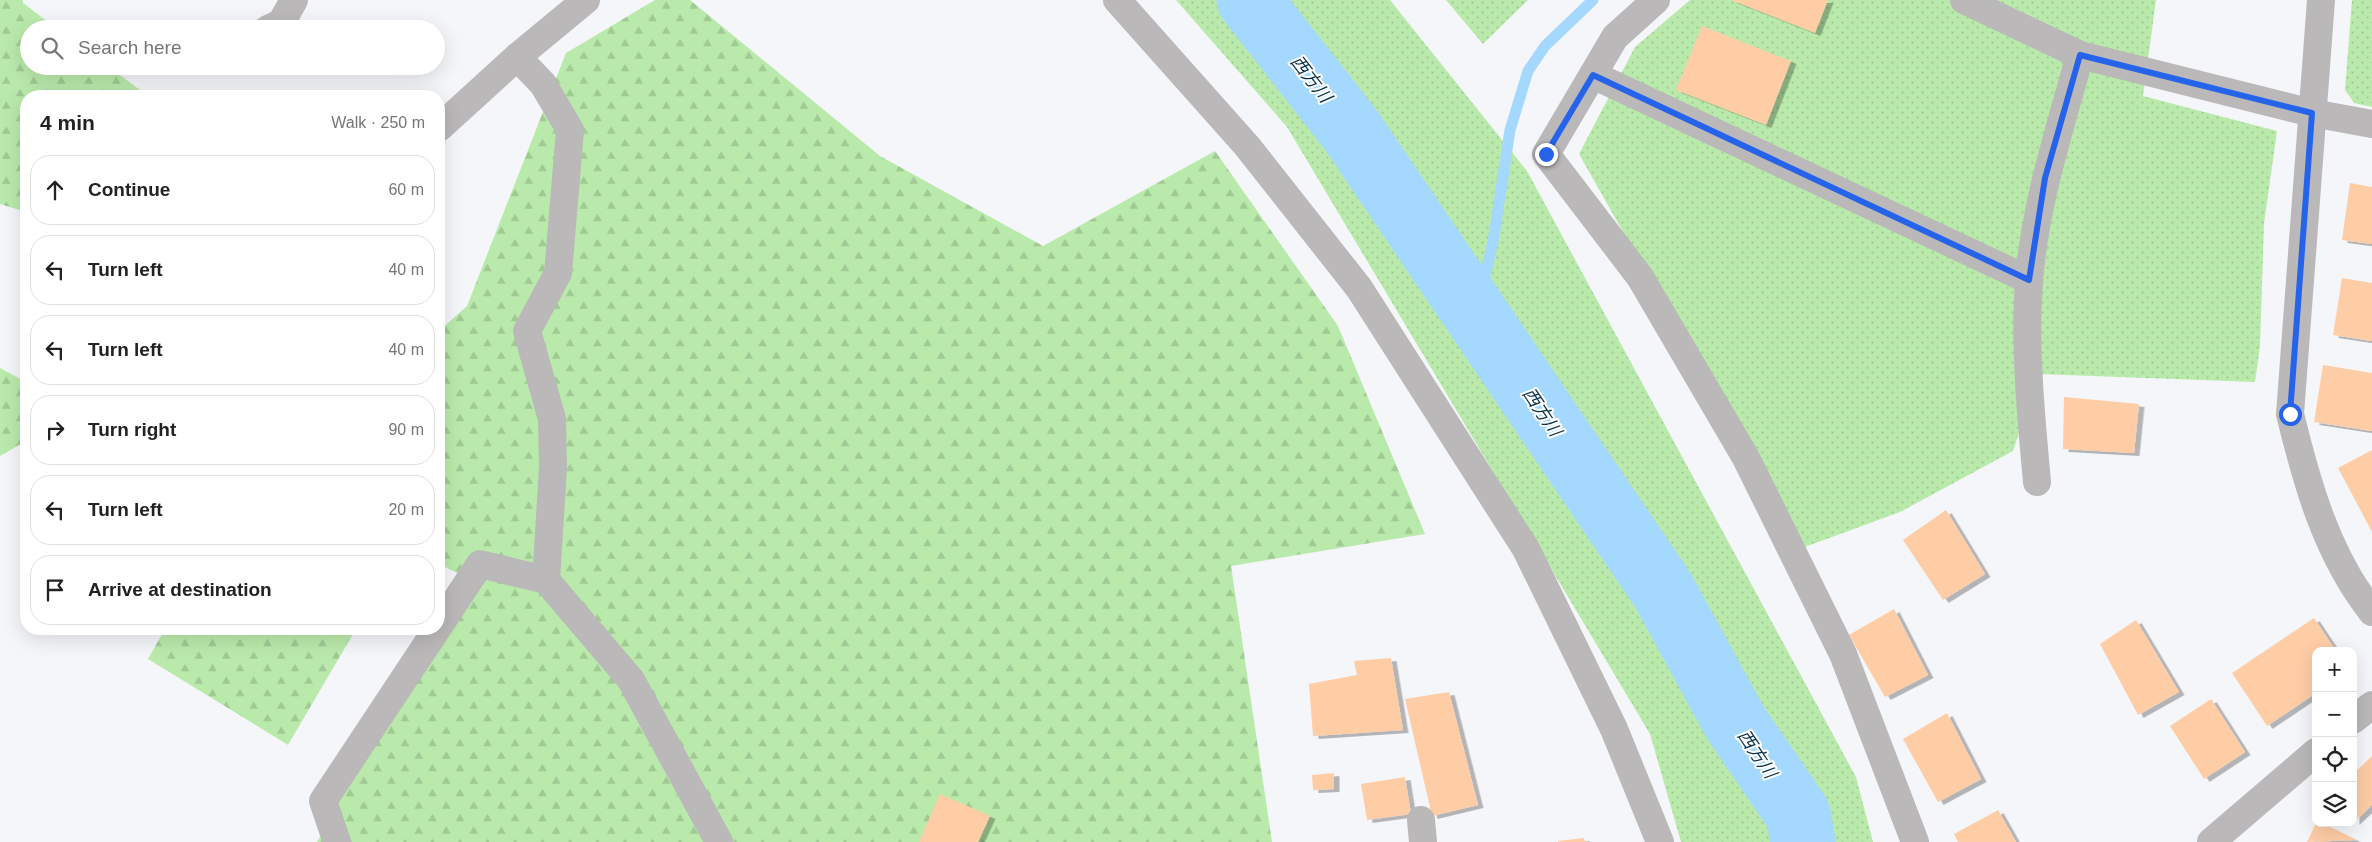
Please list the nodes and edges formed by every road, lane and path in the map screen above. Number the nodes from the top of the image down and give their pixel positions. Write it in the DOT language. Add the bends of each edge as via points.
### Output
graph roads {
  1 [pos="294,0"];
  2 [pos="586,0"];
  3 [pos="1117,0"];
  4 [pos="1656,0"];
  5 [pos="1964,0"];
  6 [pos="2321,0"];
  7 [pos="283,20"];
  8 [pos="2080,55"];
  9 [pos="517,57"];
  10 [pos="1593,75"];
  11 [pos="2312,113"];
  12 [pos="445,123"];
  13 [pos="2372,124"];
  14 [pos="2029,280"];
  15 [pos="2037,482"];
  16 [pos="546,580"];
  17 [pos="2372,612"];
  18 [pos="445,616"];
  19 [pos="433,635"];
  20 [pos="2372,704"];
  21 [pos="2357,717"];
  22 [pos="2312,755"];
  23 [pos="337,842"];
  24 [pos="718,842"];
  25 [pos="1660,842"];
  26 [pos="1915,842"];
  27 [pos="2211,842"];
  1 -- 7 [label="street"];
  2 -- 9 [label="street"];
  3 -- 25 [label="street" via="1248,146 1359,288 1526,549 1614,730"];
  4 -- 10 [label="street" via="1615,37"];
  5 -- 8 [label="street"];
  6 -- 11 [label="street"];
  8 -- 11 [label="street"];
  8 -- 14 [label="street" via="2045,178"];
  9 -- 12 [label="street"];
  9 -- 16 [label="street" via="543,84 570,130 558,273 527,331 552,419 553,468"];
  10 -- 14 [label="street"];
  10 -- 26 [label="street" via="1546,154 1640,277 1746,458 1843,654"];
  11 -- 13 [label="street"];
  11 -- 17 [label="street" via="2290,414 2305,478 2330,542 2352,587"];
  14 -- 15 [label="street" via="2029,394"];
  16 -- 18 [label="street" via="480,564"];
  16 -- 24 [label="street" via="631,680"];
  19 -- 23 [label="street" via="323,801"];
  20 -- 21 [label="street"];
  22 -- 27 [label="street"];
}
